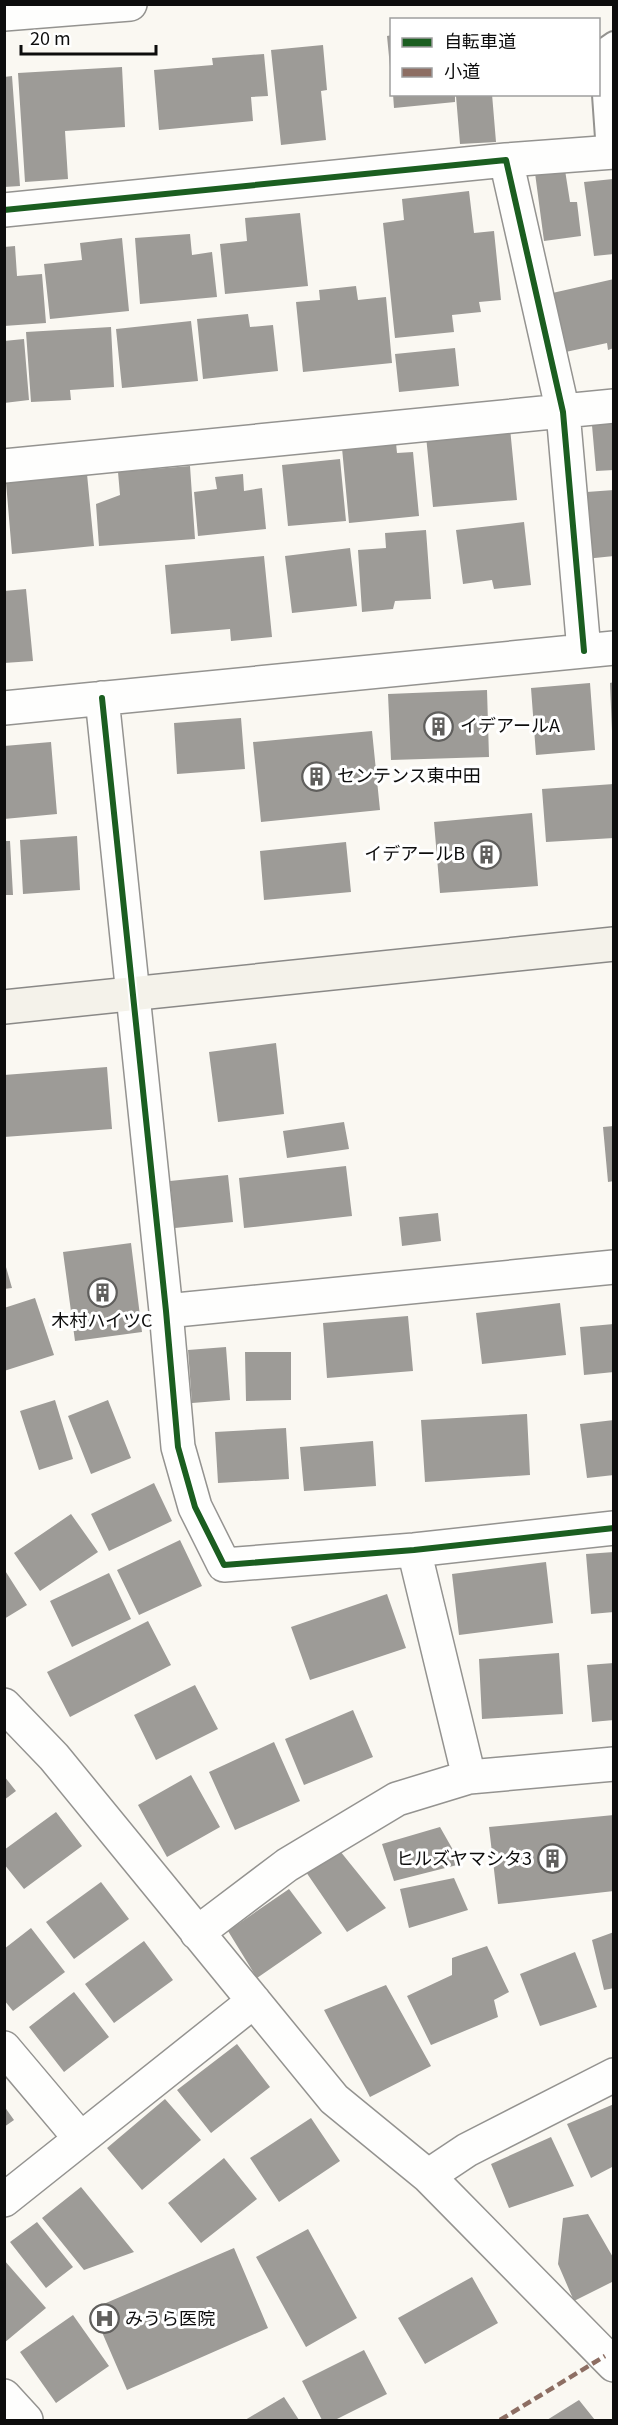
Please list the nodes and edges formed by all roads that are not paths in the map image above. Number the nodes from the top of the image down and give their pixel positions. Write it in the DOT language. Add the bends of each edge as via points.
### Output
graph roads {
  1 [pos="130,4"];
  2 [pos="4,14"];
  3 [pos="614,43"];
  4 [pos="611,152"];
  5 [pos="506,160"];
  6 [pos="4,210"];
  7 [pos="614,406"];
  8 [pos="562,412"];
  9 [pos="4,466"];
  10 [pos="599,650"];
  11 [pos="102,698"];
  12 [pos="4,708"];
  13 [pos="614,944"];
  14 [pos="134,993"];
  15 [pos="4,1007"];
  16 [pos="614,1267"];
  17 [pos="166,1311"];
  18 [pos="614,1528"];
  19 [pos="414,1550"];
  20 [pos="4,1705"];
  21 [pos="614,1764"];
  22 [pos="469,1778"];
  23 [pos="197,1933"];
  24 [pos="254,2001"];
  25 [pos="4,2048"];
  26 [pos="614,2075"];
  27 [pos="80,2138"];
  28 [pos="428,2175"];
  29 [pos="4,2200"];
  30 [pos="614,2365"];
  31 [pos="4,2396"];
  32 [pos="26,2421"];
  1 -- 2 [label="street"];
  3 -- 4 [label="lane" via="601,52"];
  4 -- 5 [label="street"];
  5 -- 6 [label="street"];
  5 -- 8 [label="street"];
  7 -- 8 [label="street"];
  8 -- 9 [label="street"];
  8 -- 10 [label="street"];
  10 -- 11 [label="street"];
  11 -- 12 [label="street"];
  11 -- 14 [label="street"];
  13 -- 14 [label="street"];
  14 -- 15 [label="street"];
  14 -- 17 [label="street"];
  16 -- 17 [label="street"];
  17 -- 19 [label="street" via="178,1447 195,1507 224,1565"];
  18 -- 19 [label="street"];
  19 -- 22 [label="street"];
  20 -- 23 [label="street" via="54,1757"];
  21 -- 22 [label="street"];
  22 -- 23 [label="street" via="397,1799 287,1865"];
  23 -- 24 [label="street"];
  24 -- 27 [label="street"];
  24 -- 28 [label="street" via="334,2099"];
  25 -- 27 [label="street"];
  26 -- 28 [label="street" via="467,2150"];
  27 -- 29 [label="street"];
  28 -- 30 [label="street"];
  31 -- 32 [label="street"];
}
